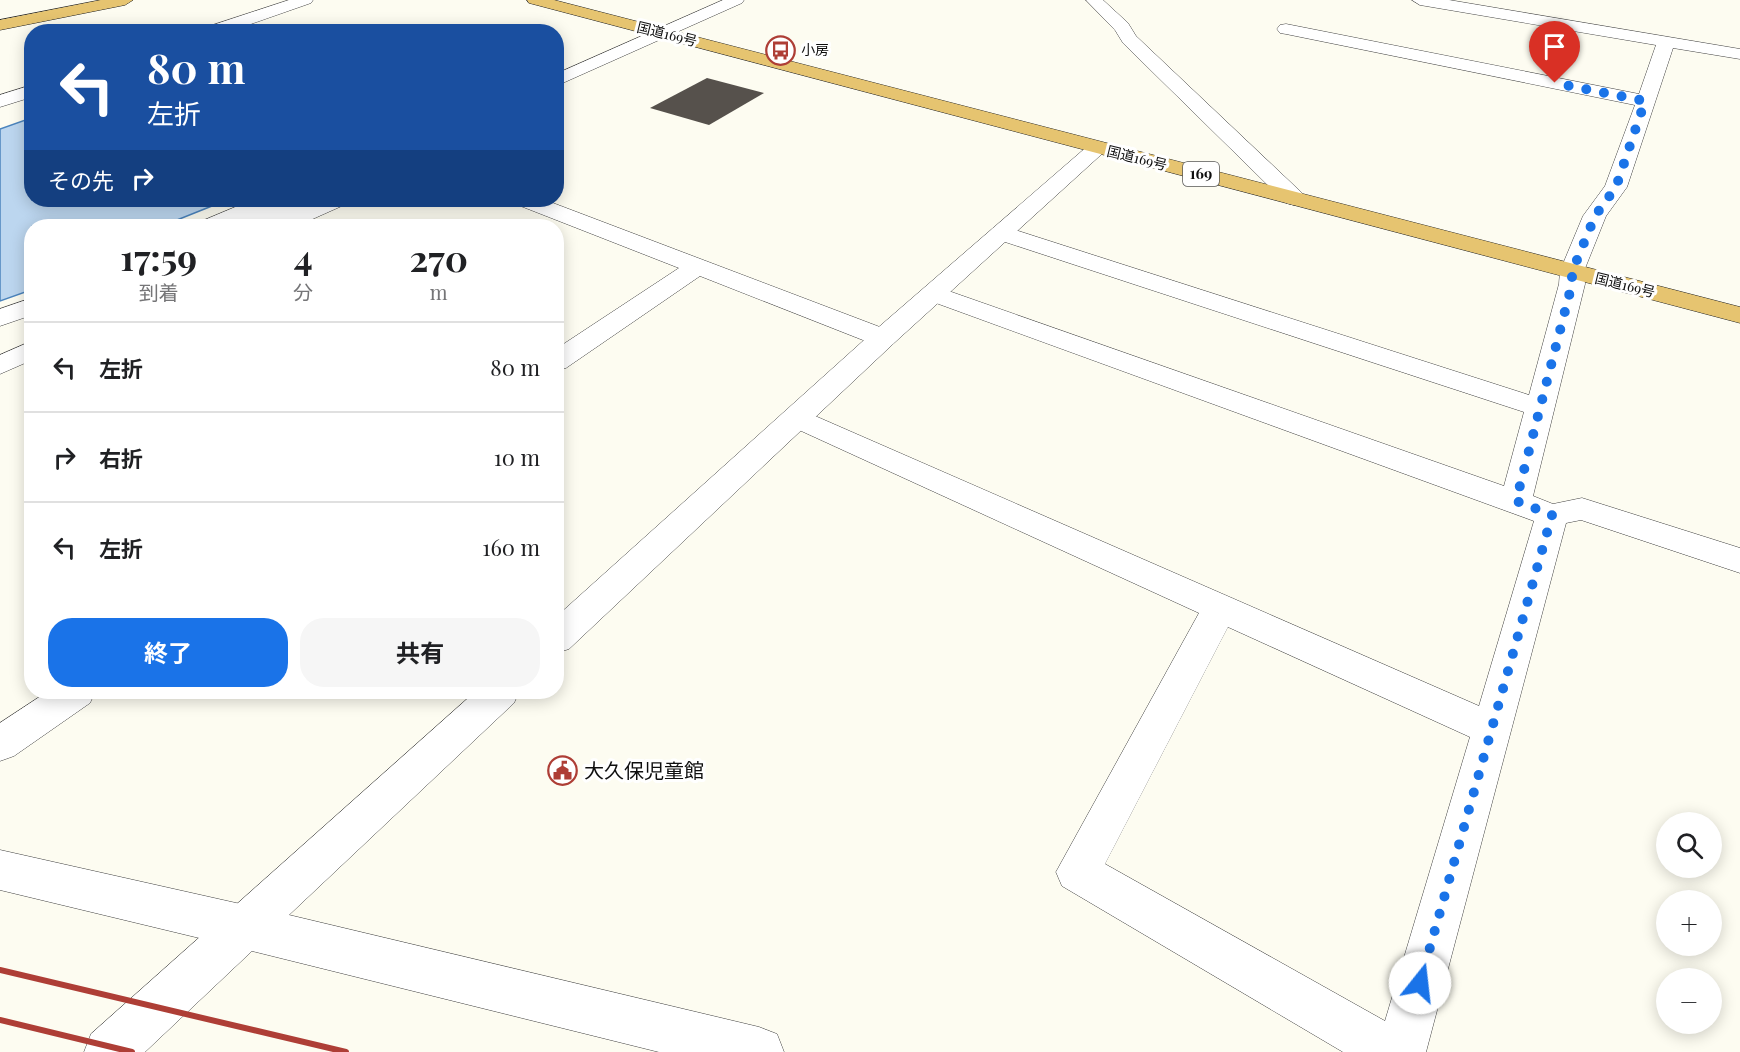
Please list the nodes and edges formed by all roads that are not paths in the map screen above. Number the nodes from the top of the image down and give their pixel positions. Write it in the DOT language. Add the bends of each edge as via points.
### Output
graph roads {
  1 [pos="77,0"];
  2 [pos="125,0"];
  3 [pos="305,0"];
  4 [pos="535,0"];
  5 [pos="736,0"];
  6 [pos="1094,0"];
  7 [pos="1420,0"];
  8 [pos="0,16"];
  9 [pos="234,24"];
  10 [pos="0,25"];
  11 [pos="1286,29"];
  12 [pos="662,32"];
  13 [pos="1666,42"];
  14 [pos="1740,54"];
  15 [pos="564,77"];
  16 [pos="24,94"];
  17 [pos="0,101"];
  18 [pos="1645,101"];
  19 [pos="1097,148"];
  20 [pos="1294,198"];
  21 [pos="254,207"];
  22 [pos="287,207"];
  23 [pos="321,207"];
  24 [pos="537,207"];
  25 [pos="226,219"];
  26 [pos="261,219"];
  27 [pos="295,219"];
  28 [pos="556,219"];
  29 [pos="564,223"];
  30 [pos="1001,232"];
  31 [pos="698,266"];
  32 [pos="1572,272"];
  33 [pos="934,294"];
  34 [pos="24,309"];
  35 [pos="1740,315"];
  36 [pos="0,318"];
  37 [pos="24,330"];
  38 [pos="883,338"];
  39 [pos="0,341"];
  40 [pos="24,353"];
  41 [pos="564,357"];
  42 [pos="0,366"];
  43 [pos="1541,408"];
  44 [pos="796,418"];
  45 [pos="1516,501"];
  46 [pos="1552,515"];
  47 [pos="1740,561"];
  48 [pos="1219,609"];
  49 [pos="564,632"];
  50 [pos="66,699"];
  51 [pos="492,699"];
  52 [pos="1491,729"];
  53 [pos="0,744"];
  54 [pos="0,870"];
  55 [pos="245,927"];
  56 [pos="109,1052"];
  57 [pos="759,1052"];
  58 [pos="1391,1052"];
  59 [pos="1401,1052"];
  1 -- 8 [label="highway"];
  2 -- 10 [label="highway"];
  3 -- 9 [label="street"];
  4 -- 12 [label="highway, 国道169号 / 169"];
  5 -- 12 [label="street"];
  6 -- 20 [label="street" via="1129,39"];
  7 -- 13 [label="street"];
  11 -- 18 [label="street"];
  12 -- 15 [label="street"];
  12 -- 19 [label="highway, 国道169号 / 169"];
  13 -- 14 [label="street"];
  13 -- 18 [label="street"];
  16 -- 17 [label="street"];
  18 -- 32 [label="street" via="1616,187 1595,216"];
  19 -- 20 [label="highway, 国道169号 / 169"];
  19 -- 30 [label="street"];
  20 -- 32 [label="highway, 国道169号 / 169"];
  21 -- 25 [label="street"];
  22 -- 26 [label="street"];
  23 -- 27 [label="street"];
  24 -- 28 [label="street"];
  29 -- 31 [label="street"];
  30 -- 33 [label="street"];
  30 -- 43 [label="street"];
  31 -- 38 [label="street"];
  31 -- 41 [label="street"];
  32 -- 35 [label="highway, 国道169号 / 169"];
  32 -- 43 [label="street"];
  33 -- 38 [label="street"];
  33 -- 45 [label="street"];
  34 -- 36 [label="street"];
  37 -- 39 [label="street"];
  38 -- 44 [label="street"];
  40 -- 42 [label="street"];
  43 -- 45 [label="street"];
  44 -- 48 [label="street"];
  44 -- 49 [label="street"];
  45 -- 46 [label="street"];
  46 -- 47 [label="street" via="1582,509"];
  46 -- 52 [label="street"];
  48 -- 52 [label="street"];
  48 -- 58 [label="street" via="1078,872"];
  50 -- 53 [label="street"];
  51 -- 55 [label="street"];
  52 -- 59 [label="street"];
  54 -- 55 [label="street"];
  55 -- 56 [label="street"];
  55 -- 57 [label="street"];
}
